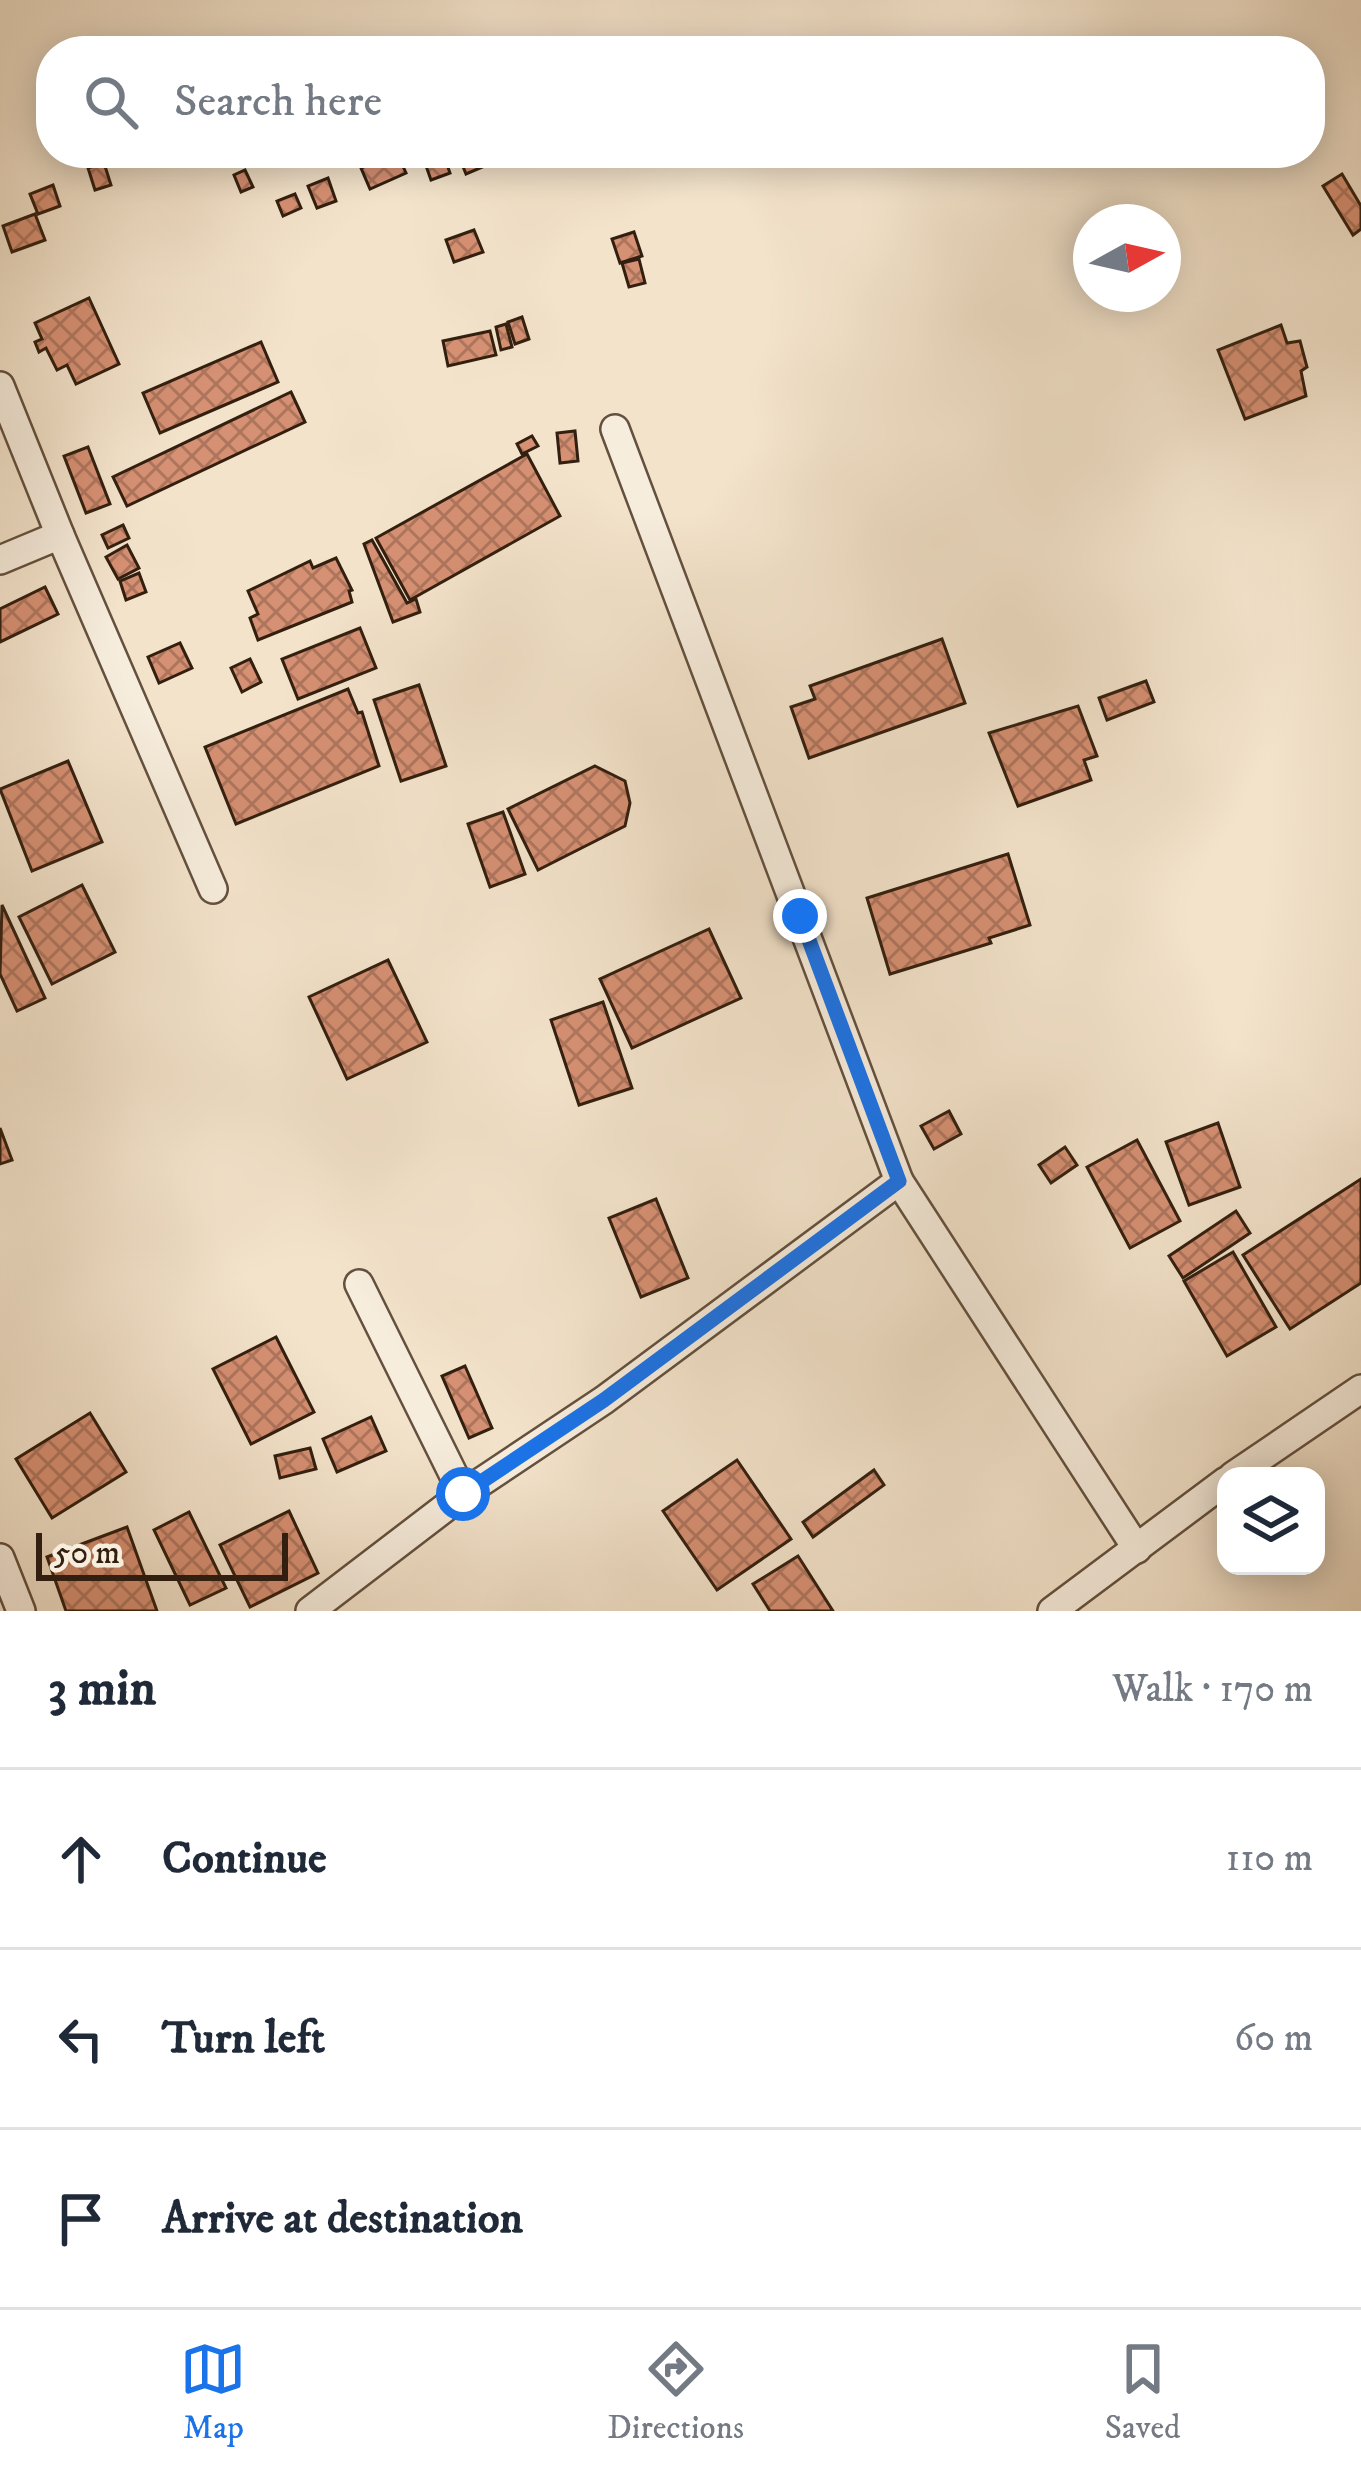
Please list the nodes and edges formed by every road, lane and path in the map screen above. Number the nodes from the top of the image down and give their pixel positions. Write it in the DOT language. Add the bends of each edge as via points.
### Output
graph roads {
  1 [pos="0,386"];
  2 [pos="615,429"];
  3 [pos="60,535"];
  4 [pos="0,560"];
  5 [pos="213,890"];
  6 [pos="899,1181"];
  7 [pos="359,1284"];
  8 [pos="1361,1389"];
  9 [pos="1246,1467"];
  10 [pos="1217,1488"];
  11 [pos="463,1494"];
  12 [pos="1137,1549"];
  13 [pos="0,1558"];
  14 [pos="21,1611"];
  15 [pos="310,1611"];
  16 [pos="1052,1611"];
  1 -- 3 [label="street"];
  2 -- 6 [label="street"];
  3 -- 4 [label="street"];
  3 -- 5 [label="street"];
  6 -- 11 [label="street"];
  6 -- 12 [label="street"];
  7 -- 11 [label="street"];
  8 -- 9 [label="street"];
  10 -- 12 [label="street"];
  11 -- 15 [label="street"];
  12 -- 16 [label="street"];
  13 -- 14 [label="street"];
}
